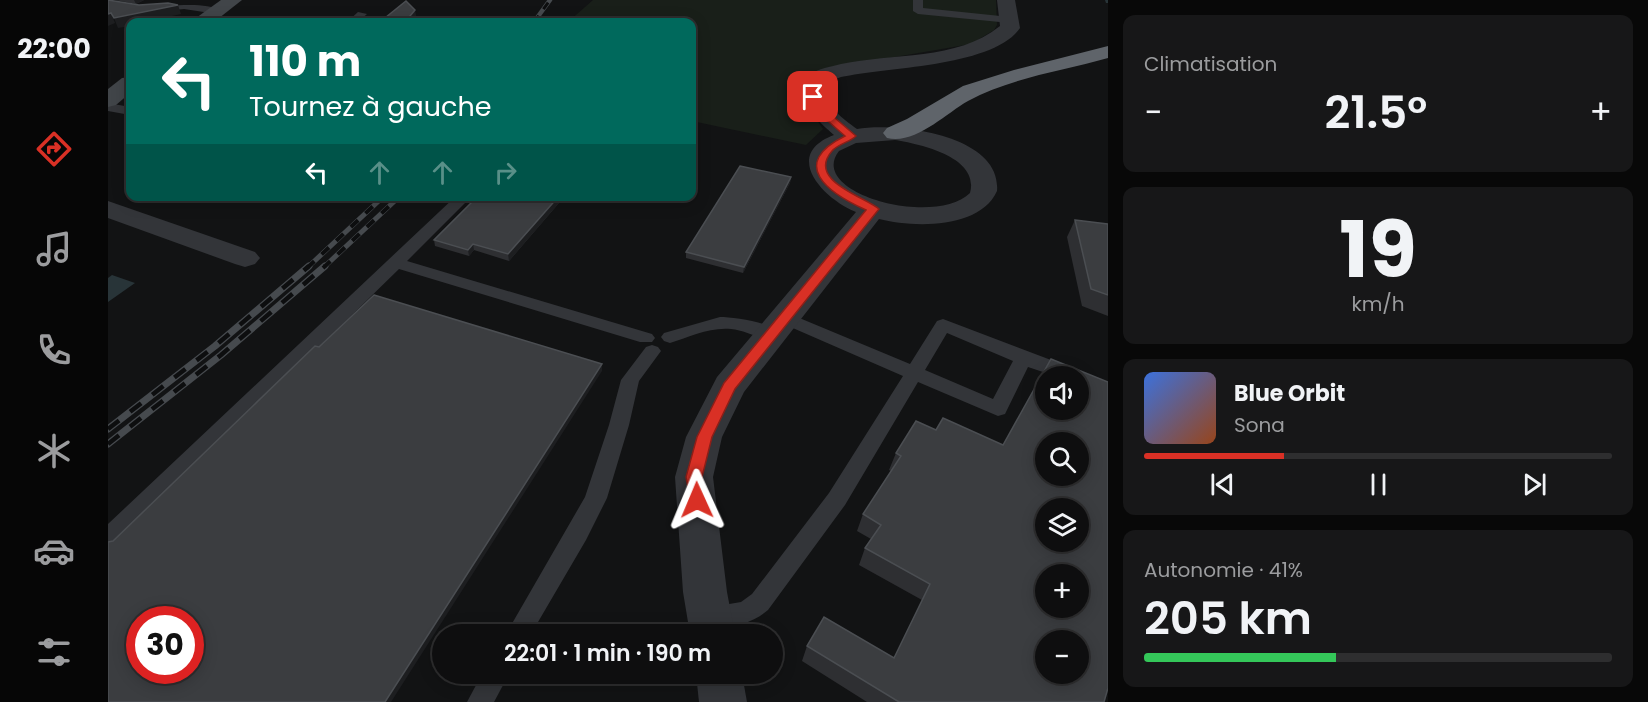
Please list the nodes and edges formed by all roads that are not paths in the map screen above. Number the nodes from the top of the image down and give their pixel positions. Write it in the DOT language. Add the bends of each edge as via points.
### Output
graph roads {
  1 [pos="108,4"];
  2 [pos="918,5"];
  3 [pos="1008,10"];
  4 [pos="218,11"];
  5 [pos="362,14"];
  6 [pos="357,18"];
  7 [pos="1108,52"];
  8 [pos="126,85"];
  9 [pos="108,100"];
  10 [pos="108,107"];
  11 [pos="126,110"];
  12 [pos="895,133"];
  13 [pos="851,136"];
  14 [pos="460,201"];
  15 [pos="108,209"];
  16 [pos="873,209"];
  17 [pos="245,258"];
  18 [pos="397,263"];
  19 [pos="778,326"];
  20 [pos="649,345"];
  21 [pos="1023,358"];
  22 [pos="1044,366"];
  23 [pos="914,374"];
  24 [pos="108,538"];
  25 [pos="524,624"];
  26 [pos="710,624"];
  27 [pos="715,624"];
  28 [pos="490,684"];
  29 [pos="720,684"];
  30 [pos="480,702"];
  31 [pos="723,702"];
  1 -- 4 [label="lane" via="143,10 184,6"];
  2 -- 3 [label="lane"];
  3 -- 13 [label="street" via="1010,28 1003,37 988,44 940,56 855,68 819,79 813,97"];
  5 -- 6 [label="lane"];
  7 -- 12 [label="highway" via="972,91 950,101 919,124"];
  8 -- 9 [label="main road"];
  10 -- 11 [label="lane"];
  12 -- 13 [label="street"];
  12 -- 16 [label="street" via="928,139 967,158 980,170 985,182 982,195 972,205 930,216"];
  13 -- 16 [label="street" via="829,147 822,159 823,172 833,186"];
  14 -- 18 [label="lane"];
  15 -- 17 [label="street"];
  16 -- 19 [label="street"];
  18 -- 20 [label="lane"];
  18 -- 24 [label="lane"];
  19 -- 20 [label="lane" via="729,321 670,337 657,333"];
  19 -- 23 [label="lane"];
  19 -- 26 [label="street" via="729,386 704,437 694,477"];
  20 -- 25 [label="lane" via="630,380 596,498"];
  21 -- 22 [label="lane"];
  21 -- 23 [label="lane" via="943,325"];
  21 -- 23 [label="lane" via="998,409"];
  23 -- 27 [label="lane" via="837,499 760,602 753,610"];
  28 -- 30 [label="lane"];
  29 -- 31 [label="street"];
}
